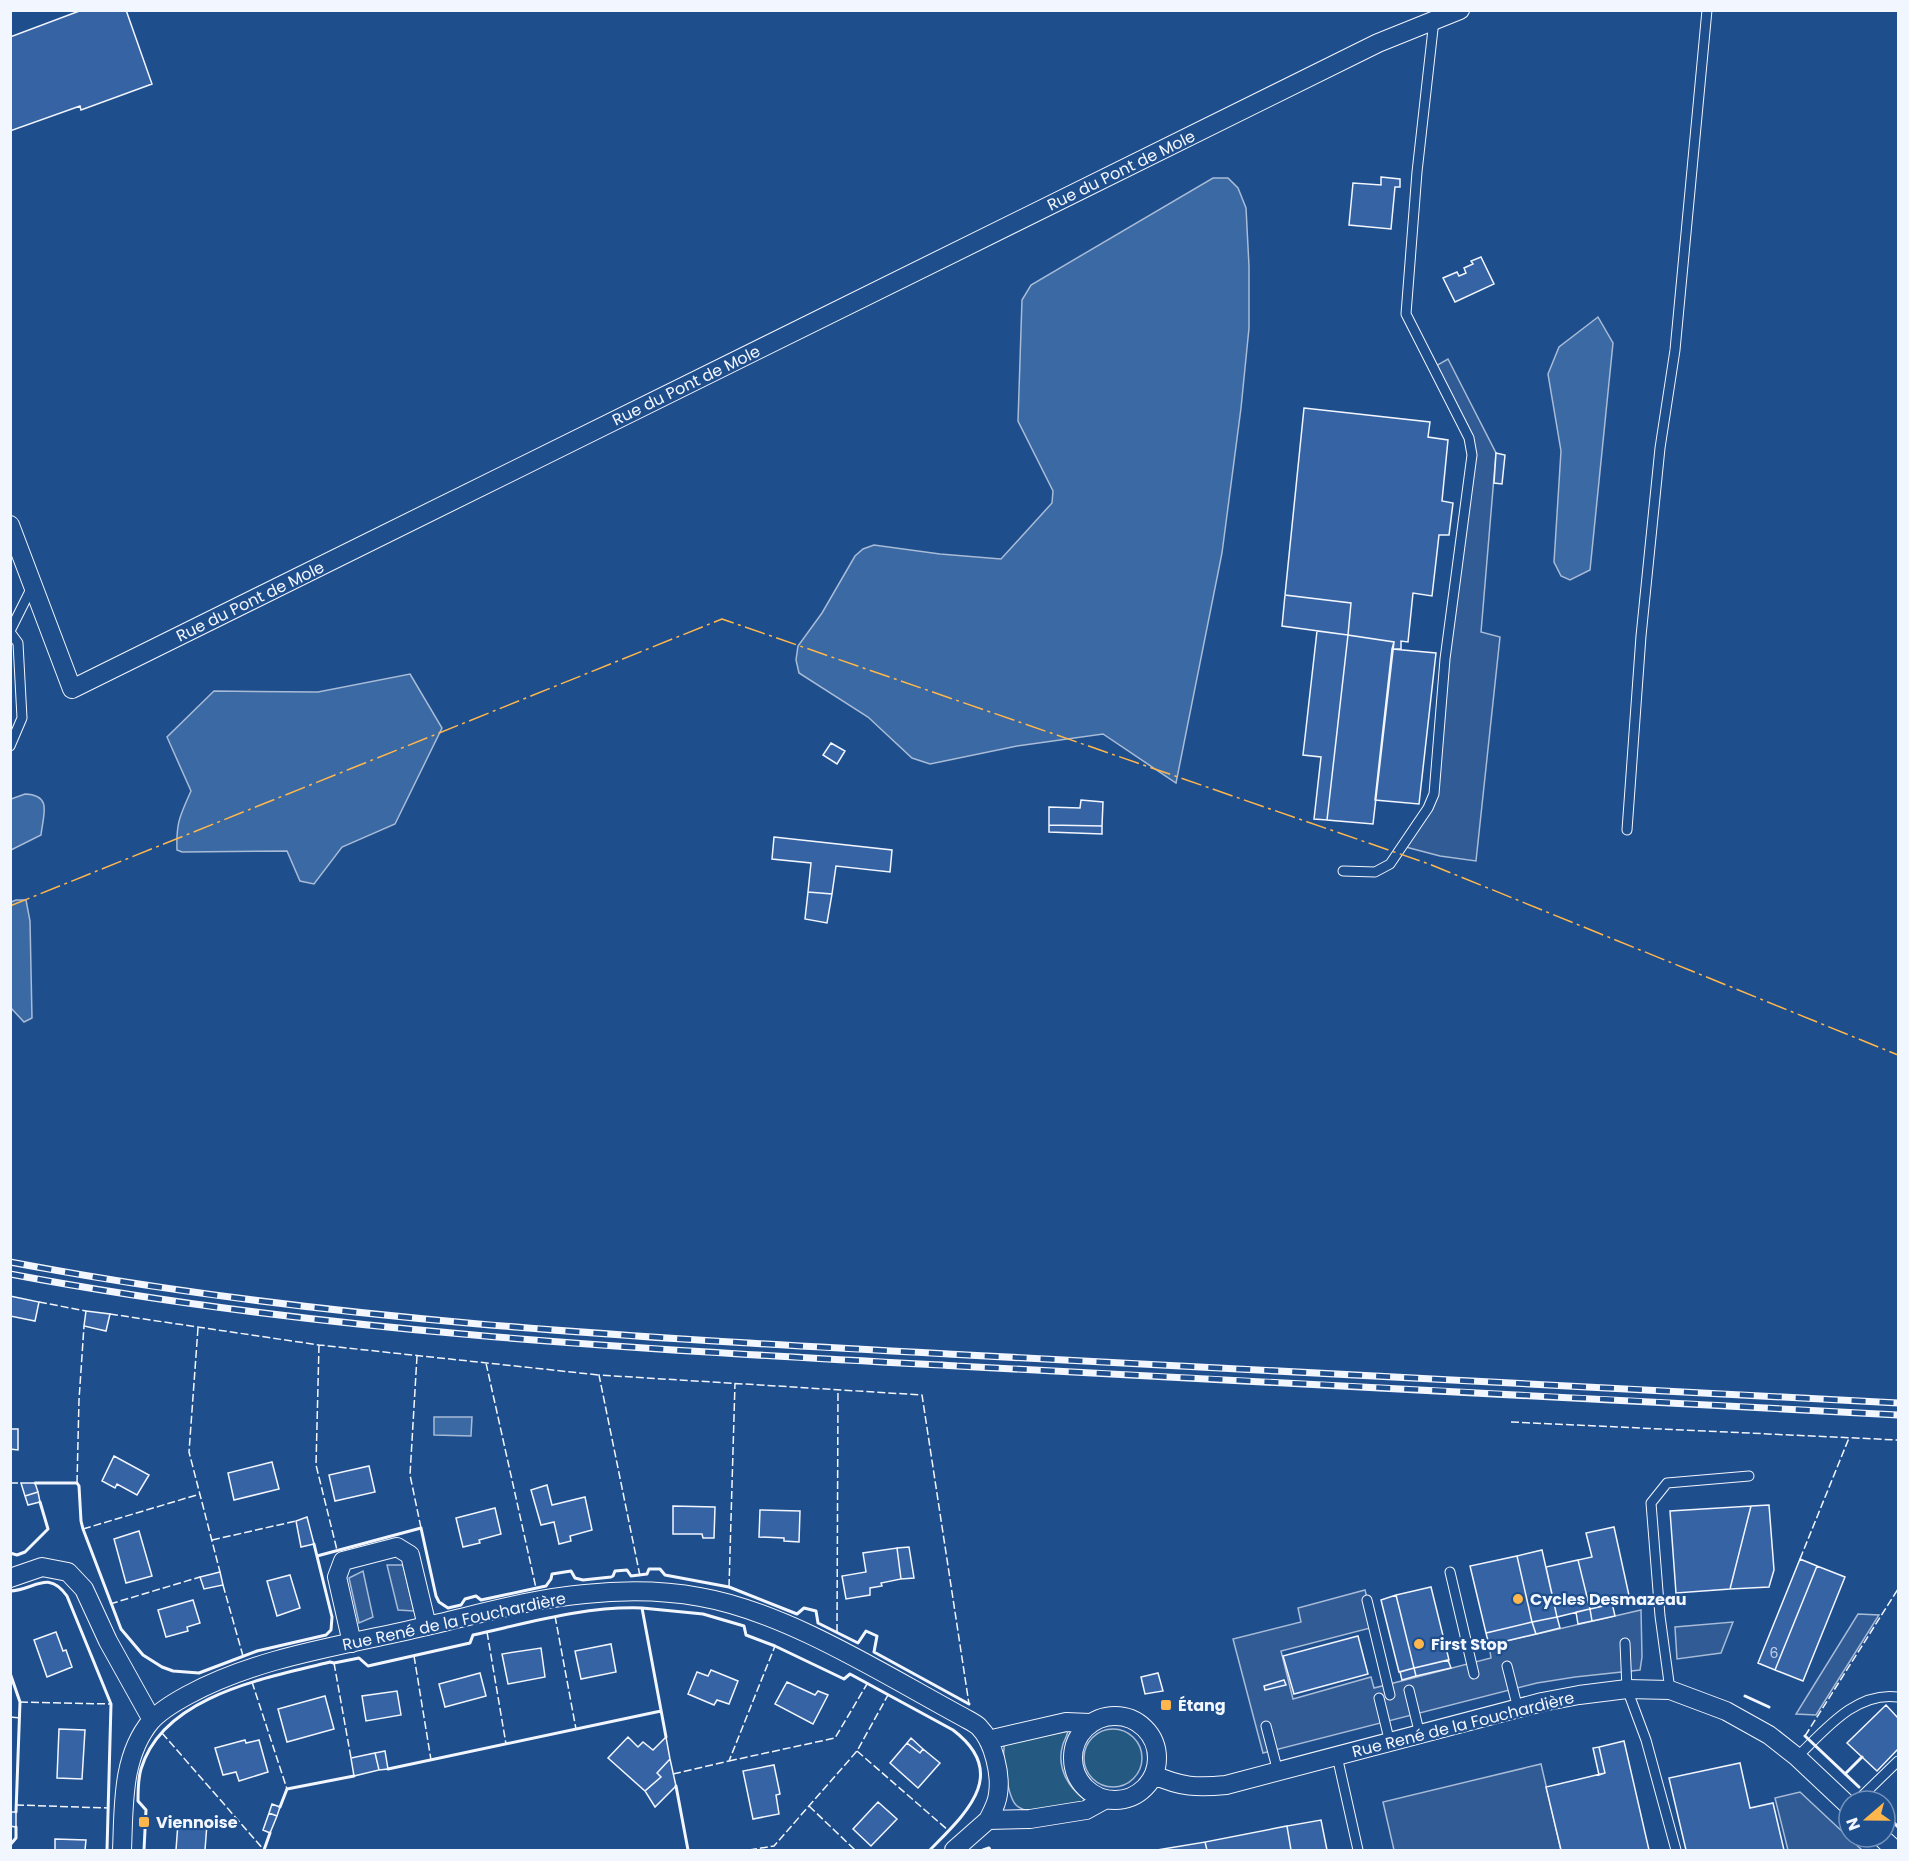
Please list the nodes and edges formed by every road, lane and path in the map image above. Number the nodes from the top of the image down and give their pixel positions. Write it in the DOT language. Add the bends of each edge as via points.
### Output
graph roads {
  1 [pos="1460,10"];
  2 [pos="1707,10"];
  3 [pos="1434,20"];
  4 [pos="10,525"];
  5 [pos="33,585"];
  6 [pos="10,631"];
  7 [pos="10,746"];
  8 [pos="1627,830"];
  9 [pos="1343,871"];
  10 [pos="1749,1476"];
  11 [pos="1450,1572"];
  12 [pos="10,1578"];
  13 [pos="1367,1600"];
  14 [pos="427,1626"];
  15 [pos="1625,1643"];
  16 [pos="352,1644"];
  17 [pos="1507,1666"];
  18 [pos="1474,1674"];
  19 [pos="1627,1689"];
  20 [pos="1409,1690"];
  21 [pos="1670,1690"];
  22 [pos="1390,1695"];
  23 [pos="1899,1697"];
  24 [pos="1379,1698"];
  25 [pos="1518,1709"];
  26 [pos="152,1720"];
  27 [pos="1090,1723"];
  28 [pos="1266,1726"];
  29 [pos="1420,1735"];
  30 [pos="988,1740"];
  31 [pos="1390,1743"];
  32 [pos="1337,1756"];
  33 [pos="1797,1756"];
  34 [pos="1899,1761"];
  35 [pos="1278,1772"];
  36 [pos="1154,1775"];
  37 [pos="1870,1789"];
  38 [pos="1837,1794"];
  39 [pos="1106,1800"];
  40 [pos="988,1820"];
  41 [pos="122,1851"];
  42 [pos="954,1851"];
  43 [pos="1358,1851"];
  44 [pos="1676,1851"];
  1 -- 3 [label="street, Rue du Pont de Mole"];
  2 -- 8 [label="lane" via="1676,350 1660,448 1641,636"];
  3 -- 5 [label="street, Rue du Pont de Mole" via="1378,43 72,689"];
  3 -- 9 [label="lane" via="1406,314 1466,429 1472,454 1445,659 1434,794 1390,864 1375,872"];
  4 -- 5 [label="street, Rue du Pont de Mole"];
  5 -- 6 [label="lane"];
  6 -- 7 [label="lane" via="18,643 22,718"];
  10 -- 21 [label="lane" via="1667,1483 1651,1503"];
  11 -- 18 [label="lane"];
  12 -- 26 [label="street" via="42,1567 68,1572 84,1589"];
  13 -- 22 [label="lane"];
  14 -- 16 [label="street, Rue René de la Fouchardière"];
  14 -- 16 [label="street" via="410,1555 397,1547 343,1561 337,1577"];
  14 -- 30 [label="street, Rue René de la Fouchardière" via="584,1594 638,1592 701,1597 736,1605 835,1648 963,1717 979,1727"];
  15 -- 19 [label="lane"];
  16 -- 26 [label="street, Rue René de la Fouchardière" via="267,1663 229,1676 174,1702"];
  17 -- 25 [label="lane"];
  19 -- 21 [label="street, Rue René de la Fouchardière"];
  19 -- 25 [label="street, Rue René de la Fouchardière"];
  19 -- 44 [label="lane" via="1646,1740"];
  20 -- 29 [label="lane"];
  21 -- 33 [label="street, Rue René de la Fouchardière" via="1725,1711"];
  23 -- 33 [label="lane" via="1882,1696 1861,1702"];
  24 -- 31 [label="lane"];
  25 -- 29 [label="street, Rue René de la Fouchardière"];
  26 -- 41 [label="street, Rue René de la Fouchardière" via="130,1761"];
  27 -- 30 [label="street" via="1066,1722"];
  27 -- 36 [label="street" via="1116,1715 1142,1725 1156,1748 1158,1762"];
  27 -- 39 [label="street" via="1074,1746 1073,1760 1082,1785"];
  28 -- 35 [label="lane"];
  29 -- 31 [label="street, Rue René de la Fouchardière"];
  30 -- 40 [label="street" via="998,1777 998,1793"];
  31 -- 32 [label="street, Rue René de la Fouchardière"];
  32 -- 35 [label="street, Rue René de la Fouchardière"];
  32 -- 43 [label="lane"];
  33 -- 38 [label="street, Rue René de la Fouchardière"];
  34 -- 37 [label="lane"];
  35 -- 36 [label="street, Rue René de la Fouchardière" via="1200,1788"];
  36 -- 39 [label="street" via="1134,1796"];
  39 -- 40 [label="street" via="1086,1810 1030,1819"];
  40 -- 42 [label="street"];
}
